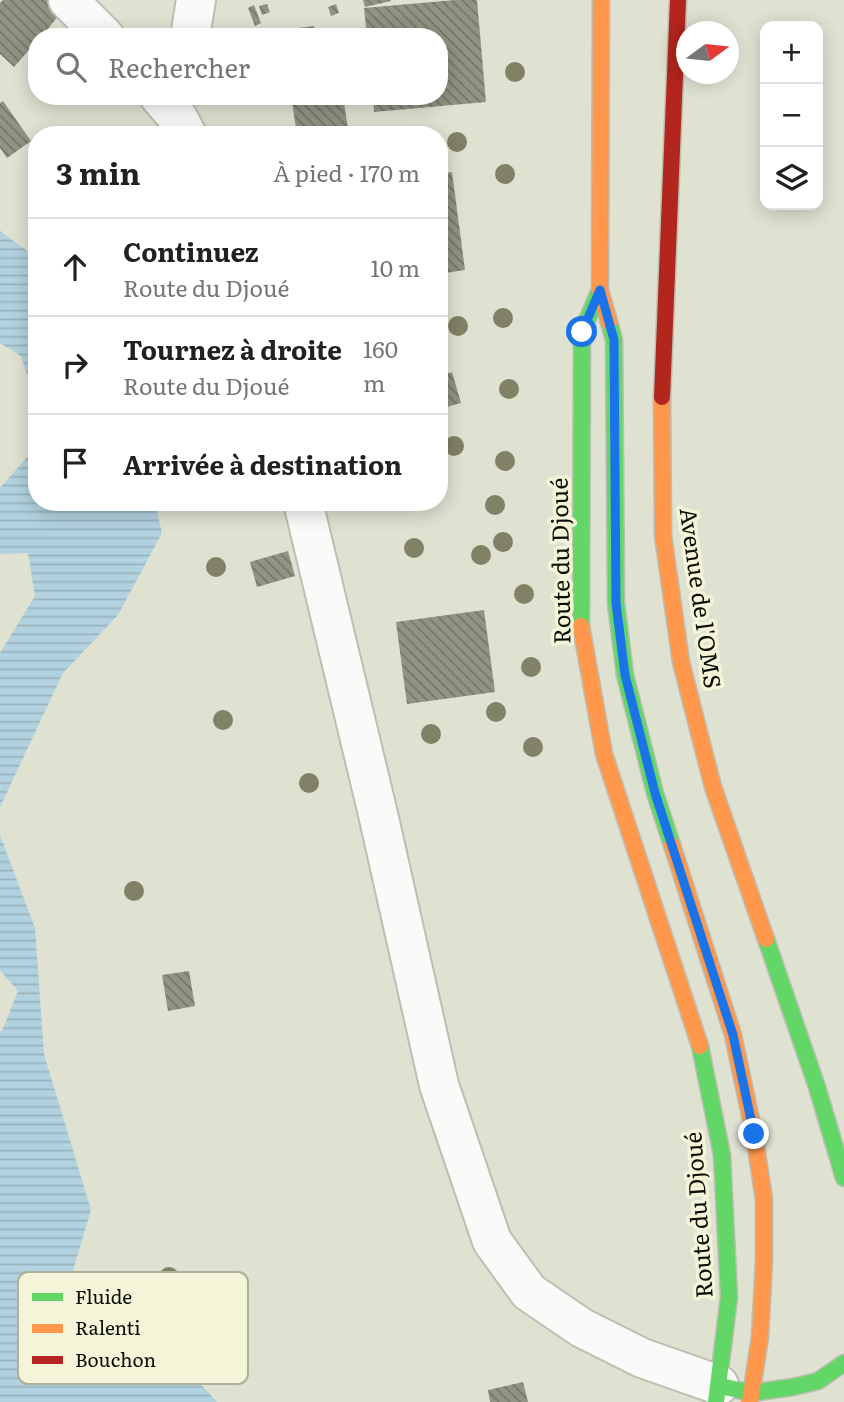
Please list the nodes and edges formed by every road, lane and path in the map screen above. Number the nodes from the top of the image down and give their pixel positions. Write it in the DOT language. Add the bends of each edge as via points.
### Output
graph roads {
  1 [pos="68,0"];
  2 [pos="196,0"];
  3 [pos="601,0"];
  4 [pos="678,0"];
  5 [pos="97,28"];
  6 [pos="191,28"];
  7 [pos="600,290"];
  8 [pos="305,511"];
  9 [pos="844,1178"];
  10 [pos="829,1382"];
  11 [pos="734,1396"];
  1 -- 5 [label="street"];
  2 -- 6 [label="street"];
  3 -- 7 [label="main road, Route du Djoué"];
  4 -- 9 [label="main road, Avenue de l'OMS" via="662,374 663,535 681,662 713,788"];
  7 -- 11 [label="main road, Route du Djoué" via="582,332 581,626 604,754 701,1048 722,1155"];
  7 -- 11 [label="main road, Route du Djoué" via="614,340 616,603 625,675 655,793 733,1035 764,1199 761,1337"];
  8 -- 11 [label="street" via="439,1085 492,1241 529,1292 582,1328 642,1359"];
  10 -- 11 [label="main road"];
}
